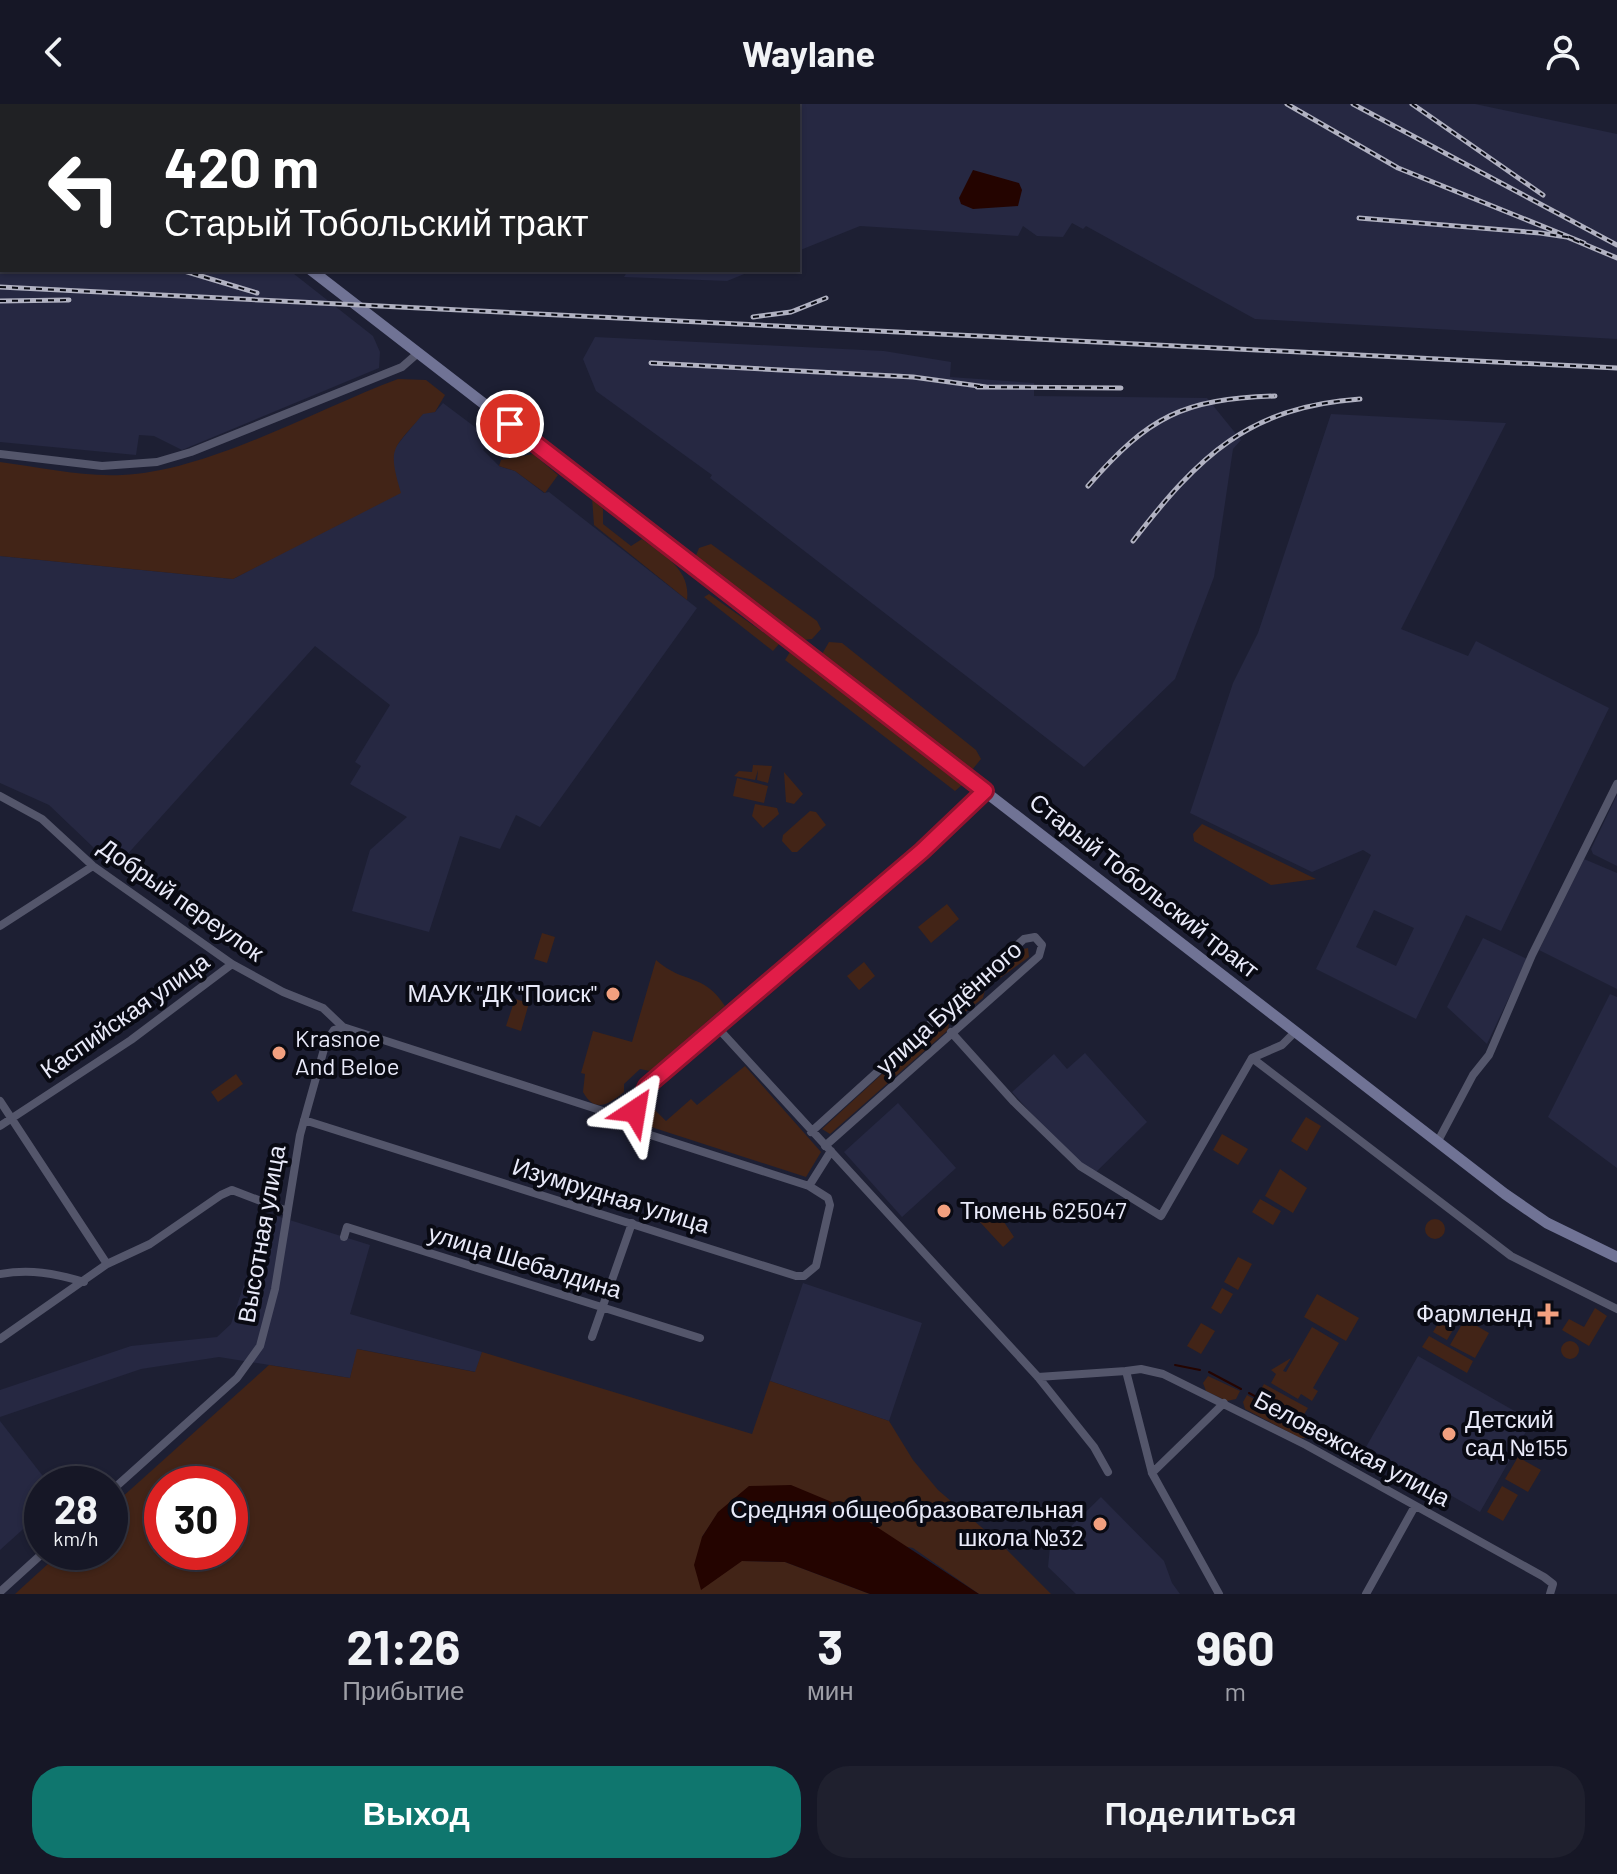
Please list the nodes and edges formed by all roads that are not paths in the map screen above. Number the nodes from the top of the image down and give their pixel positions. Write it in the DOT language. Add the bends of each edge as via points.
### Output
graph roads {
  1 [pos="314,272"];
  2 [pos="418,353"];
  3 [pos="0,454"];
  4 [pos="1617,784"];
  5 [pos="985,791"];
  6 [pos="0,796"];
  7 [pos="93,866"];
  8 [pos="0,926"];
  9 [pos="232,964"];
  10 [pos="716,1026"];
  11 [pos="343,1027"];
  12 [pos="951,1032"];
  13 [pos="1295,1032"];
  14 [pos="1252,1058"];
  15 [pos="647,1086"];
  16 [pos="0,1101"];
  17 [pos="606,1112"];
  18 [pos="12,1118"];
  19 [pos="304,1120"];
  20 [pos="0,1126"];
  21 [pos="641,1132"];
  22 [pos="811,1132"];
  23 [pos="1438,1141"];
  24 [pos="828,1149"];
  25 [pos="809,1186"];
  26 [pos="287,1211"];
  27 [pos="632,1223"];
  28 [pos="344,1237"];
  29 [pos="1617,1257"];
  30 [pos="107,1264"];
  31 [pos="0,1274"];
  32 [pos="84,1282"];
  33 [pos="601,1307"];
  34 [pos="1617,1309"];
  35 [pos="592,1337"];
  36 [pos="700,1338"];
  37 [pos="0,1339"];
  38 [pos="1126,1371"];
  39 [pos="1038,1377"];
  40 [pos="1224,1403"];
  41 [pos="1108,1472"];
  42 [pos="1152,1473"];
  43 [pos="128,1476"];
  44 [pos="1415,1506"];
  45 [pos="24,1570"];
  46 [pos="0,1592"];
  47 [pos="1219,1594"];
  48 [pos="1366,1594"];
  49 [pos="1550,1594"];
  1 -- 2 [label="street, Старый Тобольский тракт"];
  2 -- 3 [label="street" via="402,367 173,459 102,466"];
  2 -- 5 [label="street, Старый Тобольский тракт"];
  4 -- 23 [label="street" via="1489,1055"];
  5 -- 10 [label="street"];
  5 -- 13 [label="street, Старый Тобольский тракт"];
  6 -- 7 [label="street, Добрый переулок" via="42,819"];
  7 -- 8 [label="street"];
  7 -- 9 [label="street, Добрый переулок"];
  9 -- 11 [label="street, Добрый переулок" via="323,1008"];
  9 -- 18 [label="street, Каспийская улица" via="131,1040"];
  10 -- 15 [label="street"];
  10 -- 22 [label="street"];
  11 -- 17 [label="street, Добрый переулок"];
  11 -- 19 [label="street, Высотная улица" via="329,1034"];
  12 -- 14 [label="street" via="1080,1166 1161,1216"];
  12 -- 22 [label="street, улица Будённого" via="1039,956 1039,940 1024,939"];
  12 -- 24 [label="street, улица Будённого"];
  13 -- 14 [label="street" via="1282,1045"];
  13 -- 23 [label="street, Старый Тобольский тракт"];
  14 -- 34 [label="street" via="1511,1256"];
  15 -- 17 [label="street"];
  15 -- 21 [label="street" via="634,1118"];
  16 -- 18 [label="street"];
  17 -- 21 [label="street, Добрый переулок"];
  18 -- 20 [label="street, Каспийская улица"];
  18 -- 30 [label="street"];
  19 -- 26 [label="street, Высотная улица"];
  19 -- 27 [label="street, Изумрудная улица"];
  21 -- 25 [label="street, Добрый переулок"];
  22 -- 24 [label="street"];
  23 -- 29 [label="street, Старый Тобольский тракт" via="1547,1223"];
  24 -- 25 [label="street, улица Будённого"];
  24 -- 39 [label="street"];
  25 -- 27 [label="street, Изумрудная улица" via="830,1205 816,1266 804,1276"];
  26 -- 30 [label="street" via="232,1190 150,1244"];
  26 -- 43 [label="street, Высотная улица" via="266,1327 250,1364"];
  27 -- 33 [label="street"];
  28 -- 33 [label="street, улица Шебалдина" via="347,1227"];
  30 -- 32 [label="street"];
  31 -- 32 [label="street" via="42,1271"];
  32 -- 37 [label="street"];
  33 -- 35 [label="street"];
  33 -- 36 [label="street, улица Шебалдина"];
  38 -- 39 [label="street, Беловежская улица"];
  38 -- 40 [label="street, Беловежская улица" via="1163,1374"];
  38 -- 42 [label="street"];
  39 -- 41 [label="street"];
  40 -- 42 [label="street"];
  40 -- 44 [label="street, Беловежская улица"];
  42 -- 47 [label="street"];
  44 -- 48 [label="street"];
  44 -- 49 [label="street, Беловежская улица" via="1553,1584"];
  45 -- 46 [label="street"];
}
